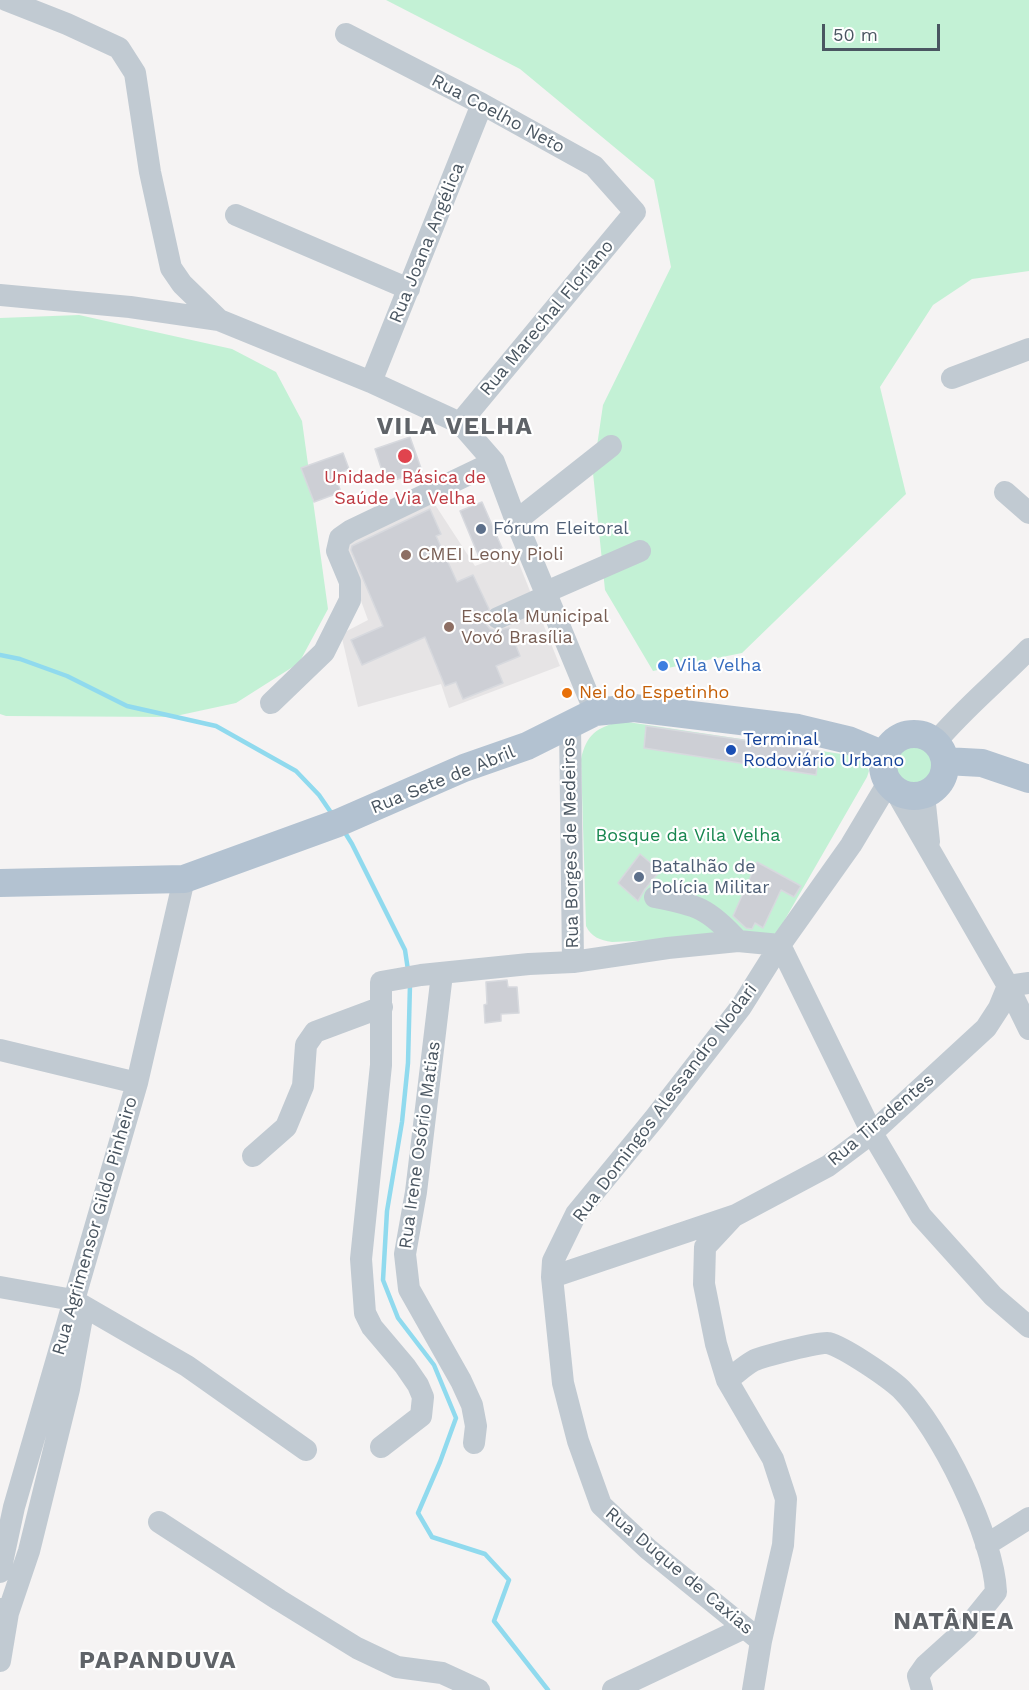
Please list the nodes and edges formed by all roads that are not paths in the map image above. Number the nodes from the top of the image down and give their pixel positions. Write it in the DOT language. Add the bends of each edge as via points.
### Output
graph roads {
  1 [pos="6,0"];
  2 [pos="346,34"];
  3 [pos="482,104"];
  4 [pos="635,212"];
  5 [pos="236,215"];
  6 [pos="409,289"];
  7 [pos="0,295"];
  8 [pos="219,320"];
  9 [pos="1029,349"];
  10 [pos="952,378"];
  11 [pos="371,382"];
  12 [pos="460,423"];
  13 [pos="610,446"];
  14 [pos="494,462"];
  15 [pos="1005,492"];
  16 [pos="1029,513"];
  17 [pos="516,521"];
  18 [pos="640,551"];
  19 [pos="547,594"];
  20 [pos="498,618"];
  21 [pos="1029,649"];
  22 [pos="271,703"];
  23 [pos="595,711"];
  24 [pos="570,725"];
  25 [pos="940,752"];
  26 [pos="884,755"];
  27 [pos="1029,779"];
  28 [pos="892,787"];
  29 [pos="924,795"];
  30 [pos="930,849"];
  31 [pos="184,879"];
  32 [pos="0,883"];
  33 [pos="655,897"];
  34 [pos="738,941"];
  35 [pos="780,945"];
  36 [pos="573,962"];
  37 [pos="432,975"];
  38 [pos="1019,985"];
  39 [pos="382,1007"];
  40 [pos="1029,1029"];
  41 [pos="0,1050"];
  42 [pos="137,1083"];
  43 [pos="872,1133"];
  44 [pos="253,1156"];
  45 [pos="736,1215"];
  46 [pos="552,1277"];
  47 [pos="0,1287"];
  48 [pos="79,1304"];
  49 [pos="1029,1327"];
  50 [pos="727,1380"];
  51 [pos="474,1443"];
  52 [pos="381,1447"];
  53 [pos="306,1450"];
  54 [pos="7,1505"];
  55 [pos="1029,1518"];
  56 [pos="159,1522"];
  57 [pos="986,1545"];
  58 [pos="0,1572"];
  59 [pos="4,1611"];
  60 [pos="753,1634"];
  61 [pos="0,1661"];
  62 [pos="479,1690"];
  63 [pos="613,1690"];
  64 [pos="753,1690"];
  65 [pos="922,1690"];
  1 -- 8 [label="street" via="119,48 135,73 150,172 171,267 182,284"];
  2 -- 3 [label="street, Rua Coelho Neto"];
  3 -- 4 [label="street, Rua Coelho Neto" via="594,166"];
  3 -- 6 [label="street, Rua Joana Angélica"];
  4 -- 12 [label="street, Rua Marechal Floriano"];
  5 -- 6 [label="street"];
  6 -- 11 [label="street, Rua Joana Angélica"];
  7 -- 8 [label="street"];
  8 -- 11 [label="street"];
  9 -- 10 [label="street"];
  11 -- 12 [label="street"];
  12 -- 14 [label="street"];
  13 -- 17 [label="street"];
  14 -- 17 [label="street"];
  14 -- 22 [label="street" via="340,538 337,551 350,582 350,600 324,652"];
  15 -- 16 [label="street"];
  17 -- 19 [label="street"];
  18 -- 19 [label="street"];
  19 -- 20 [label="street"];
  19 -- 23 [label="street"];
  21 -- 25 [label="street" via="947,729"];
  23 -- 24 [label="main road, Rua Sete de Abril"];
  23 -- 26 [label="main road, Rua Sete de Abril" via="634,708 798,728 848,740"];
  24 -- 31 [label="main road, Rua Sete de Abril" via="338,823"];
  24 -- 36 [label="street, Rua Borges de Medeiros"];
  25 -- 26 [label="main road" via="926,737 916,734 896,739"];
  25 -- 27 [label="main road"];
  25 -- 29 [label="main road" via="944,772 940,782"];
  26 -- 28 [label="main road" via="884,774"];
  28 -- 29 [label="main road" via="904,795"];
  28 -- 30 [label="street"];
  28 -- 35 [label="street, Rua Domingos Alessandro Nodari"];
  29 -- 30 [label="street"];
  30 -- 38 [label="street"];
  31 -- 32 [label="main road, Rua Sete de Abril"];
  31 -- 42 [label="street, Rua Agrimensor Gildo Pinheiro"];
  33 -- 34 [label="street" via="691,904 722,923"];
  34 -- 35 [label="street"];
  34 -- 36 [label="street"];
  35 -- 43 [label="street"];
  35 -- 46 [label="street, Rua Domingos Alessandro Nodari" via="741,1007 576,1214 554,1261"];
  36 -- 37 [label="street"];
  37 -- 39 [label="street" via="381,982"];
  37 -- 51 [label="street, Rua Irene Osório Matias" via="416,1192 405,1254 409,1289 472,1405"];
  38 -- 40 [label="street"];
  38 -- 43 [label="street, Rua Tiradentes" via="986,1028"];
  39 -- 44 [label="street" via="315,1032 306,1045 303,1086 286,1127"];
  39 -- 52 [label="street" via="381,1065 361,1259 365,1313 423,1397 421,1416"];
  41 -- 42 [label="street"];
  42 -- 48 [label="street, Rua Agrimensor Gildo Pinheiro"];
  43 -- 45 [label="street, Rua Tiradentes" via="828,1166"];
  43 -- 49 [label="street" via="921,1216 993,1296"];
  45 -- 46 [label="street, Rua Tiradentes"];
  45 -- 50 [label="street" via="705,1247 704,1284"];
  46 -- 60 [label="street, Rua Duque de Caxias" via="563,1383 601,1505 648,1549"];
  47 -- 48 [label="street"];
  48 -- 53 [label="street" via="187,1366"];
  48 -- 54 [label="street, Rua Agrimensor Gildo Pinheiro"];
  48 -- 59 [label="street" via="69,1389 29,1551"];
  50 -- 57 [label="street" via="755,1360 826,1342 851,1354 900,1389 928,1423 957,1471"];
  50 -- 60 [label="street" via="773,1460 786,1499 783,1545"];
  54 -- 58 [label="street, Rua Agrimensor Gildo Pinheiro"];
  55 -- 57 [label="street"];
  56 -- 62 [label="street" via="357,1647 397,1667 442,1673"];
  57 -- 65 [label="street" via="996,1592 966,1629 925,1666 918,1676"];
  59 -- 61 [label="street"];
  60 -- 63 [label="street"];
  60 -- 64 [label="street, Rua Duque de Caxias"];
}
